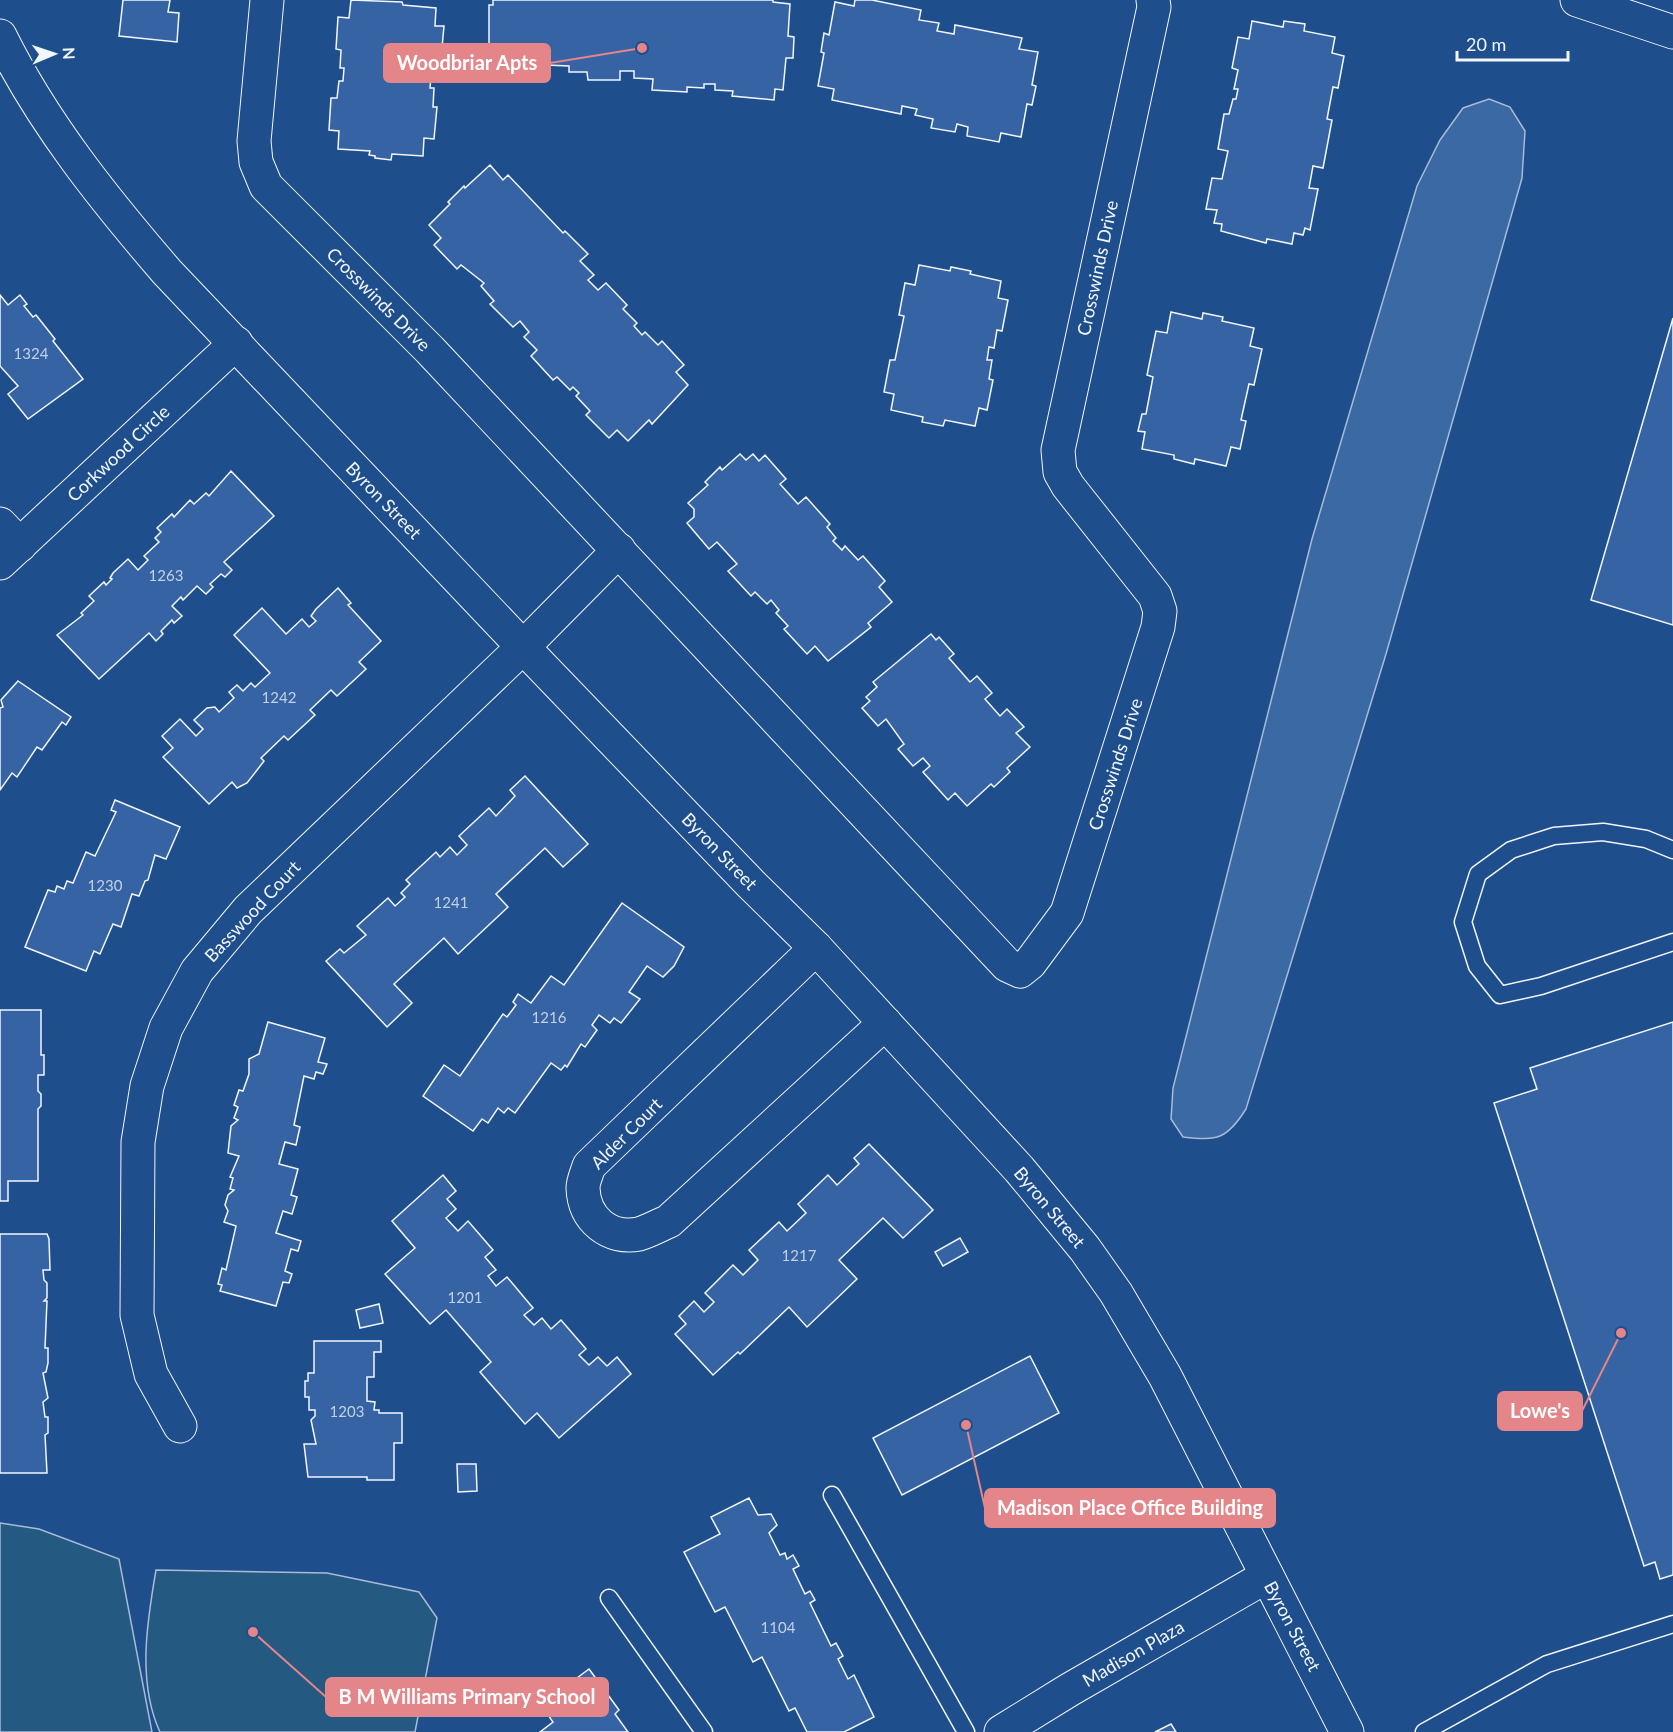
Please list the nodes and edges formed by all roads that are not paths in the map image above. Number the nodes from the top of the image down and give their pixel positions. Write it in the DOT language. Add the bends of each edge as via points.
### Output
graph roads {
  1 [pos="267,0"];
  2 [pos="1153,0"];
  3 [pos="1577,0"];
  4 [pos="1673,32"];
  5 [pos="0,36"];
  6 [pos="236,343"];
  7 [pos="7,544"];
  8 [pos="619,550"];
  9 [pos="523,647"];
  10 [pos="1673,850"];
  11 [pos="1673,942"];
  12 [pos="816,948"];
  13 [pos="885,1023"];
  14 [pos="180,1426"];
  15 [pos="832,1495"];
  16 [pos="1267,1576"];
  17 [pos="609,1598"];
  18 [pos="1673,1624"];
  19 [pos="704,1732"];
  20 [pos="966,1732"];
  21 [pos="1001,1732"];
  22 [pos="1347,1732"];
  23 [pos="1424,1732"];
  1 -- 8 [label="street, Crosswinds Drive" via="254,141 256,162 266,186 430,350"];
  2 -- 8 [label="street, Crosswinds Drive" via="1058,450 1060,472 1068,486 1155,596 1160,611 1158,627 1068,913 1030,963 1020,971 1007,965"];
  3 -- 4 [label="street"];
  5 -- 6 [label="street, Byron Street" via="49,123 120,218"];
  6 -- 7 [label="street, Corkwood Circle"];
  6 -- 9 [label="street, Byron Street"];
  8 -- 9 [label="street"];
  9 -- 12 [label="street, Byron Street"];
  9 -- 14 [label="street, Basswood Court" via="248,910 197,971 166,1028 147,1086 138,1142 137,1316 151,1374"];
  10 -- 11 [label="lane" via="1646,839 1603,832 1554,836 1510,850 1478,874 1463,922 1477,966 1500,994 1540,986"];
  12 -- 13 [label="street, Byron Street"];
  12 -- 13 [label="street, Alder Court" via="589,1166 583,1187 586,1207 597,1225 618,1234 639,1234 669,1221"];
  13 -- 16 [label="street, Byron Street" via="1019,1169 1116,1293 1165,1376"];
  15 -- 20 [label="lane"];
  16 -- 21 [label="street, Madison Plaza"];
  16 -- 22 [label="street, Byron Street"];
  17 -- 19 [label="lane"];
  18 -- 23 [label="lane" via="1547,1665"];
}
